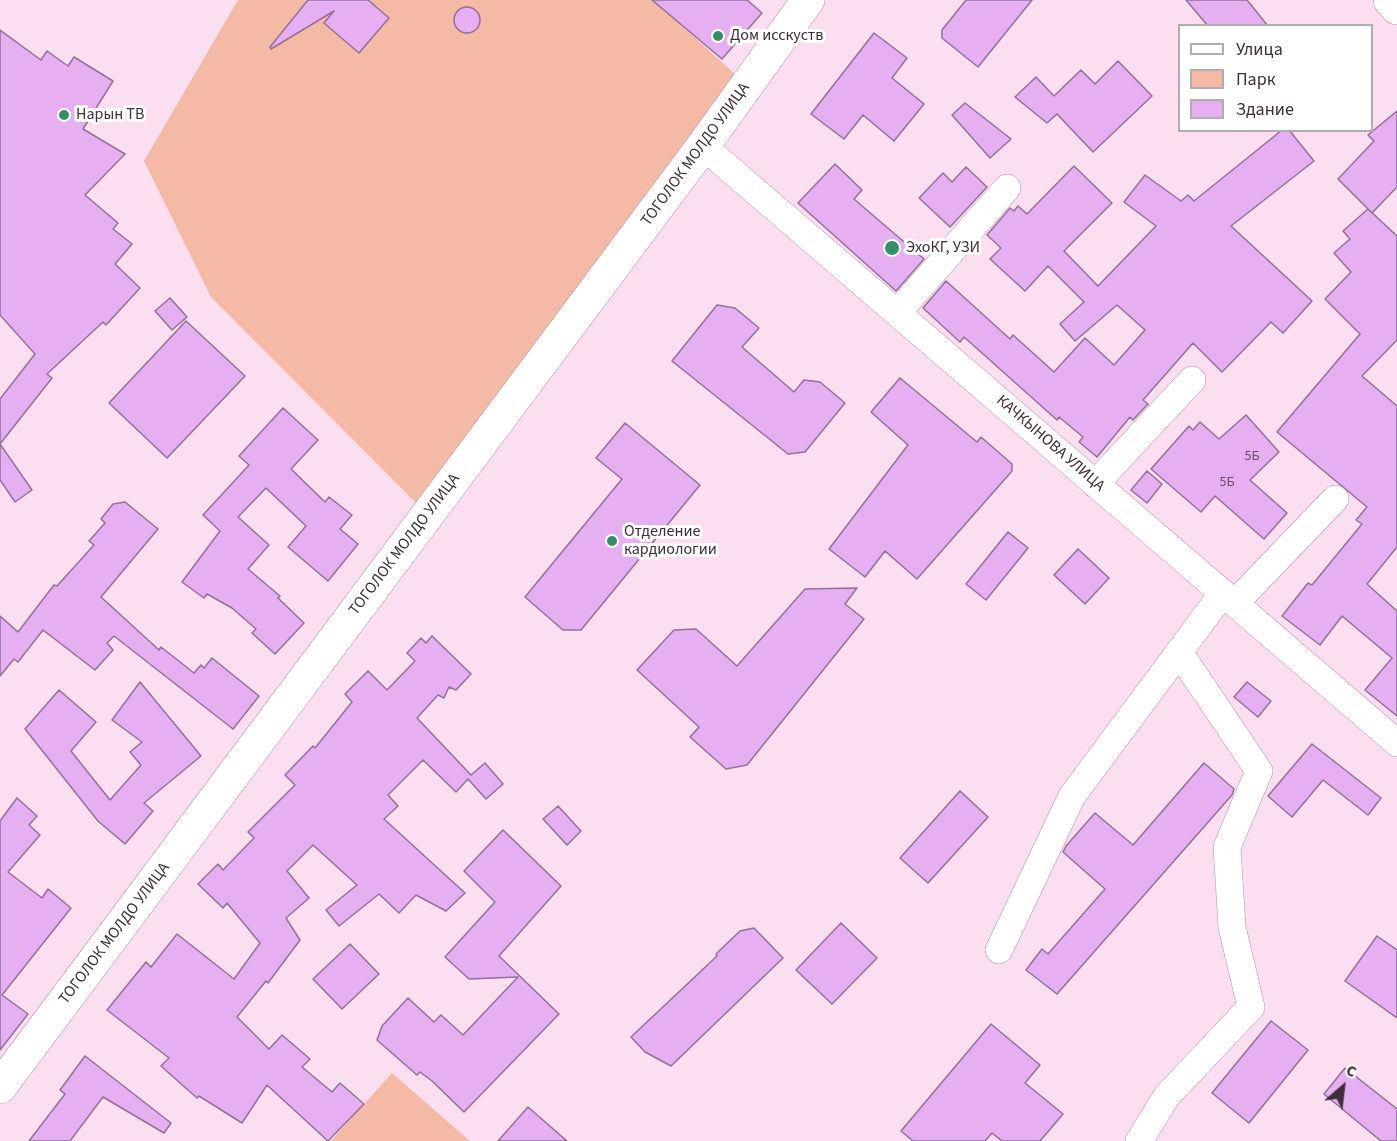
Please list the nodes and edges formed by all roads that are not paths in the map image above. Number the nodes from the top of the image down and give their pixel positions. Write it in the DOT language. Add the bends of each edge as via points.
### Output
graph roads {
  1 [pos="808,0"];
  2 [pos="1389,0"];
  3 [pos="1397,8"];
  4 [pos="703,146"];
  5 [pos="1007,188"];
  6 [pos="898,312"];
  7 [pos="1192,380"];
  8 [pos="1095,484"];
  9 [pos="1335,499"];
  10 [pos="1229,598"];
  11 [pos="1179,652"];
  12 [pos="1397,743"];
  13 [pos="999,950"];
  14 [pos="0,1087"];
  15 [pos="1139,1141"];
  1 -- 4 [label="street, ТОГОЛОК МОЛДО УЛИЦА"];
  2 -- 3 [label="street"];
  4 -- 6 [label="street, КАЧКЫНОВА УЛИЦА"];
  4 -- 14 [label="street, ТОГОЛОК МОЛДО УЛИЦА"];
  5 -- 6 [label="street"];
  6 -- 8 [label="street, КАЧКЫНОВА УЛИЦА"];
  7 -- 8 [label="street"];
  8 -- 10 [label="street, КАЧКЫНОВА УЛИЦА"];
  9 -- 10 [label="street"];
  10 -- 11 [label="street"];
  10 -- 12 [label="street, КАЧКЫНОВА УЛИЦА"];
  11 -- 13 [label="street" via="1072,796"];
  11 -- 15 [label="street" via="1259,771 1227,847 1232,927 1251,1007 1167,1096"];
}
